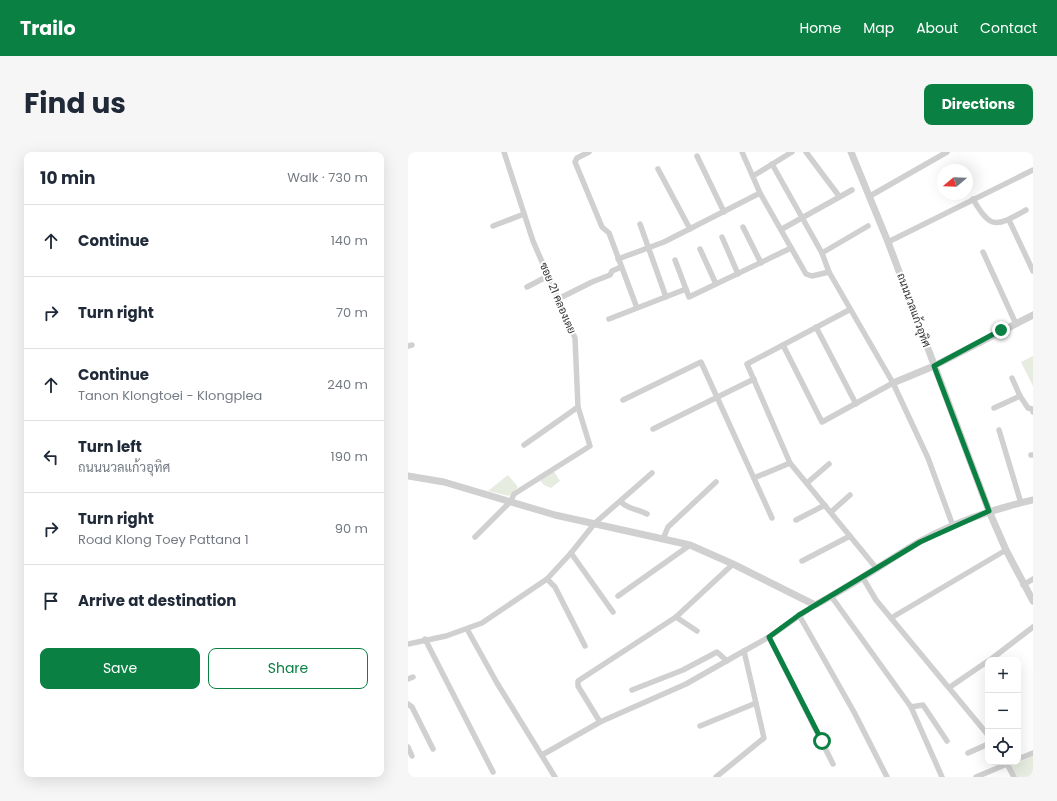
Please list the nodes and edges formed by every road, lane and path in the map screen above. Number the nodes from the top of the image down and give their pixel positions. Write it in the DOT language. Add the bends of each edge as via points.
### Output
graph roads {
  1 [pos="504,152"];
  2 [pos="589,152"];
  3 [pos="742,152"];
  4 [pos="792,152"];
  5 [pos="806,152"];
  6 [pos="851,152"];
  7 [pos="947,152"];
  8 [pos="784,154"];
  9 [pos="697,156"];
  10 [pos="772,164"];
  11 [pos="658,169"];
  12 [pos="1033,170"];
  13 [pos="753,176"];
  14 [pos="852,190"];
  15 [pos="760,193"];
  16 [pos="839,196"];
  17 [pos="870,196"];
  18 [pos="973,199"];
  19 [pos="971,200"];
  20 [pos="1026,210"];
  21 [pos="724,212"];
  22 [pos="524,214"];
  23 [pos="802,216"];
  24 [pos="1009,220"];
  25 [pos="640,224"];
  26 [pos="493,226"];
  27 [pos="868,226"];
  28 [pos="743,227"];
  29 [pos="690,229"];
  30 [pos="782,229"];
  31 [pos="722,237"];
  32 [pos="888,242"];
  33 [pos="648,248"];
  34 [pos="791,248"];
  35 [pos="700,249"];
  36 [pos="983,252"];
  37 [pos="822,253"];
  38 [pos="618,260"];
  39 [pos="674,260"];
  40 [pos="761,263"];
  41 [pos="621,267"];
  42 [pos="1033,271"];
  43 [pos="829,272"];
  44 [pos="738,274"];
  45 [pos="548,276"];
  46 [pos="716,284"];
  47 [pos="527,287"];
  48 [pos="686,290"];
  49 [pos="666,297"];
  50 [pos="558,299"];
  51 [pos="637,308"];
  52 [pos="850,310"];
  53 [pos="1033,315"];
  54 [pos="609,319"];
  55 [pos="1016,324"];
  56 [pos="816,327"];
  57 [pos="783,345"];
  58 [pos="934,366"];
  59 [pos="1012,378"];
  60 [pos="754,379"];
  61 [pos="893,382"];
  62 [pos="1020,396"];
  63 [pos="717,397"];
  64 [pos="623,400"];
  65 [pos="856,404"];
  66 [pos="578,407"];
  67 [pos="994,408"];
  68 [pos="1033,410"];
  69 [pos="653,429"];
  70 [pos="999,430"];
  71 [pos="524,445"];
  72 [pos="790,463"];
  73 [pos="829,464"];
  74 [pos="652,473"];
  75 [pos="408,476"];
  76 [pos="754,478"];
  77 [pos="716,482"];
  78 [pos="807,483"];
  79 [pos="850,495"];
  80 [pos="1033,500"];
  81 [pos="511,501"];
  82 [pos="621,502"];
  83 [pos="1021,503"];
  84 [pos="825,505"];
  85 [pos="989,511"];
  86 [pos="831,512"];
  87 [pos="647,514"];
  88 [pos="772,518"];
  89 [pos="796,520"];
  90 [pos="595,523"];
  91 [pos="954,526"];
  92 [pos="850,536"];
  93 [pos="476,537"];
  94 [pos="663,539"];
  95 [pos="690,545"];
  96 [pos="1006,550"];
  97 [pos="572,553"];
  98 [pos="802,561"];
  99 [pos="733,564"];
  100 [pos="877,569"];
  101 [pos="863,578"];
  102 [pos="547,579"];
  103 [pos="1033,579"];
  104 [pos="1023,585"];
  105 [pos="618,596"];
  106 [pos="831,596"];
  107 [pos="1033,601"];
  108 [pos="815,605"];
  109 [pos="613,612"];
  110 [pos="799,615"];
  111 [pos="676,617"];
  112 [pos="892,618"];
  113 [pos="1033,627"];
  114 [pos="467,629"];
  115 [pos="697,631"];
  116 [pos="769,637"];
  117 [pos="425,639"];
  118 [pos="408,644"];
  119 [pos="585,646"];
  120 [pos="744,651"];
  121 [pos="994,657"];
  122 [pos="727,661"];
  123 [pos="985,664"];
  124 [pos="950,687"];
  125 [pos="632,690"];
  126 [pos="756,703"];
  127 [pos="408,704"];
  128 [pos="911,707"];
  129 [pos="600,722"];
  130 [pos="700,726"];
  131 [pos="985,731"];
  132 [pos="947,741"];
  133 [pos="985,745"];
  134 [pos="408,747"];
  135 [pos="433,749"];
  136 [pos="968,752"];
  137 [pos="1033,753"];
  138 [pos="542,755"];
  139 [pos="412,756"];
  140 [pos="1021,758"];
  141 [pos="833,764"];
  142 [pos="1003,765"];
  143 [pos="1009,765"];
  144 [pos="493,772"];
  145 [pos="976,776"];
  146 [pos="554,777"];
  147 [pos="716,777"];
  148 [pos="887,777"];
  149 [pos="942,777"];
  150 [pos="1014,777"];
  1 -- 22 [label="street, ซอย 21 คลองเตย"];
  2 -- 38 [label="street" via="577,158 575,162 602,227 609,233"];
  3 -- 13 [label="street"];
  4 -- 8 [label="street"];
  5 -- 16 [label="street"];
  6 -- 17 [label="street, ถนนนวลแก้วอุทิศ"];
  7 -- 17 [label="street"];
  8 -- 10 [label="street"];
  9 -- 21 [label="street"];
  10 -- 13 [label="street"];
  10 -- 23 [label="street"];
  11 -- 29 [label="street"];
  12 -- 18 [label="street"];
  13 -- 15 [label="street"];
  14 -- 16 [label="street"];
  15 -- 21 [label="street"];
  15 -- 30 [label="street"];
  16 -- 23 [label="street"];
  17 -- 32 [label="street, ถนนนวลแก้วอุทิศ"];
  18 -- 24 [label="street" via="982,214 992,222 999,224"];
  19 -- 32 [label="street"];
  20 -- 24 [label="street"];
  21 -- 29 [label="street"];
  22 -- 26 [label="street"];
  22 -- 45 [label="street, ซอย 21 คลองเตย"];
  23 -- 30 [label="street"];
  23 -- 37 [label="street"];
  24 -- 42 [label="street"];
  25 -- 33 [label="street"];
  27 -- 37 [label="street"];
  28 -- 40 [label="street"];
  29 -- 33 [label="street"];
  30 -- 34 [label="street"];
  31 -- 44 [label="street"];
  32 -- 58 [label="street, ถนนนวลแก้วอุทิศ"];
  33 -- 38 [label="street"];
  33 -- 49 [label="street"];
  34 -- 40 [label="street"];
  34 -- 43 [label="street" via="809,276"];
  35 -- 46 [label="street"];
  36 -- 55 [label="street"];
  37 -- 43 [label="street"];
  38 -- 41 [label="street"];
  39 -- 48 [label="street"];
  40 -- 44 [label="street"];
  41 -- 50 [label="street" via="612,271 610,275"];
  41 -- 51 [label="street"];
  43 -- 52 [label="street"];
  44 -- 46 [label="street"];
  45 -- 47 [label="street"];
  45 -- 50 [label="street, ซอย 21 คลองเตย"];
  46 -- 48 [label="street" via="689,297"];
  48 -- 49 [label="street"];
  49 -- 51 [label="street"];
  50 -- 66 [label="street, ซอย 21 คลองเตย" via="575,338"];
  51 -- 54 [label="street"];
  52 -- 56 [label="street"];
  52 -- 61 [label="street"];
  53 -- 55 [label="street"];
  55 -- 58 [label="street"];
  56 -- 57 [label="street"];
  56 -- 65 [label="street"];
  57 -- 60 [label="street" via="747,364"];
  57 -- 65 [label="street" via="822,422"];
  58 -- 61 [label="street"];
  58 -- 85 [label="street, ถนนนวลแก้วอุทิศ"];
  59 -- 62 [label="street"];
  60 -- 63 [label="street"];
  60 -- 72 [label="street"];
  61 -- 65 [label="street"];
  61 -- 91 [label="street" via="928,458"];
  62 -- 67 [label="street"];
  62 -- 68 [label="street" via="1028,408"];
  63 -- 64 [label="street" via="701,362"];
  63 -- 69 [label="street"];
  63 -- 76 [label="street"];
  66 -- 71 [label="street"];
  66 -- 81 [label="street, ซอย 21 คลองเตย" via="590,446 534,480 514,494"];
  70 -- 83 [label="street"];
  72 -- 76 [label="street"];
  72 -- 78 [label="street"];
  73 -- 78 [label="street"];
  74 -- 82 [label="street"];
  75 -- 81 [label="street" via="444,482"];
  76 -- 88 [label="street"];
  77 -- 94 [label="street" via="668,527"];
  78 -- 84 [label="street"];
  79 -- 86 [label="street"];
  80 -- 83 [label="street"];
  81 -- 90 [label="street" via="555,515"];
  81 -- 93 [label="street"];
  82 -- 87 [label="street" via="627,508"];
  82 -- 90 [label="street"];
  83 -- 85 [label="street"];
  84 -- 86 [label="street"];
  84 -- 89 [label="street"];
  85 -- 91 [label="street"];
  85 -- 96 [label="street, ถนนนวลแก้วอุทิศ"];
  86 -- 92 [label="street"];
  90 -- 94 [label="street"];
  90 -- 97 [label="street"];
  91 -- 100 [label="street" via="920,542"];
  92 -- 98 [label="street"];
  92 -- 100 [label="street"];
  94 -- 95 [label="street"];
  95 -- 99 [label="street"];
  95 -- 105 [label="street"];
  96 -- 104 [label="street, ถนนนวลแก้วอุทิศ"];
  96 -- 112 [label="street"];
  97 -- 102 [label="street"];
  97 -- 109 [label="street"];
  99 -- 108 [label="street"];
  99 -- 111 [label="street"];
  100 -- 101 [label="street"];
  101 -- 106 [label="street"];
  101 -- 112 [label="street" via="876,600"];
  102 -- 114 [label="street" via="482,623"];
  102 -- 119 [label="street" via="555,587"];
  103 -- 104 [label="street"];
  104 -- 107 [label="street, ถนนนวลแก้วอุทิศ"];
  106 -- 108 [label="street"];
  106 -- 128 [label="street"];
  108 -- 110 [label="street"];
  110 -- 116 [label="street"];
  110 -- 148 [label="street" via="854,712"];
  111 -- 115 [label="street"];
  111 -- 129 [label="street" via="578,681 578,686"];
  112 -- 124 [label="street"];
  113 -- 121 [label="street"];
  114 -- 117 [label="street"];
  114 -- 138 [label="street"];
  116 -- 120 [label="street"];
  116 -- 141 [label="street"];
  117 -- 118 [label="street"];
  117 -- 144 [label="street"];
  120 -- 122 [label="street"];
  120 -- 126 [label="street"];
  122 -- 125 [label="street" via="717,652 683,670"];
  122 -- 129 [label="street" via="679,687"];
  123 -- 124 [label="street"];
  124 -- 131 [label="street"];
  126 -- 130 [label="street"];
  126 -- 147 [label="street" via="764,738"];
  127 -- 135 [label="street" via="412,707"];
  128 -- 132 [label="street" via="923,705"];
  128 -- 149 [label="street"];
  129 -- 138 [label="street"];
  133 -- 136 [label="street"];
  134 -- 139 [label="street"];
  137 -- 140 [label="street"];
  138 -- 146 [label="street"];
  142 -- 145 [label="street"];
  143 -- 150 [label="street"];
}
